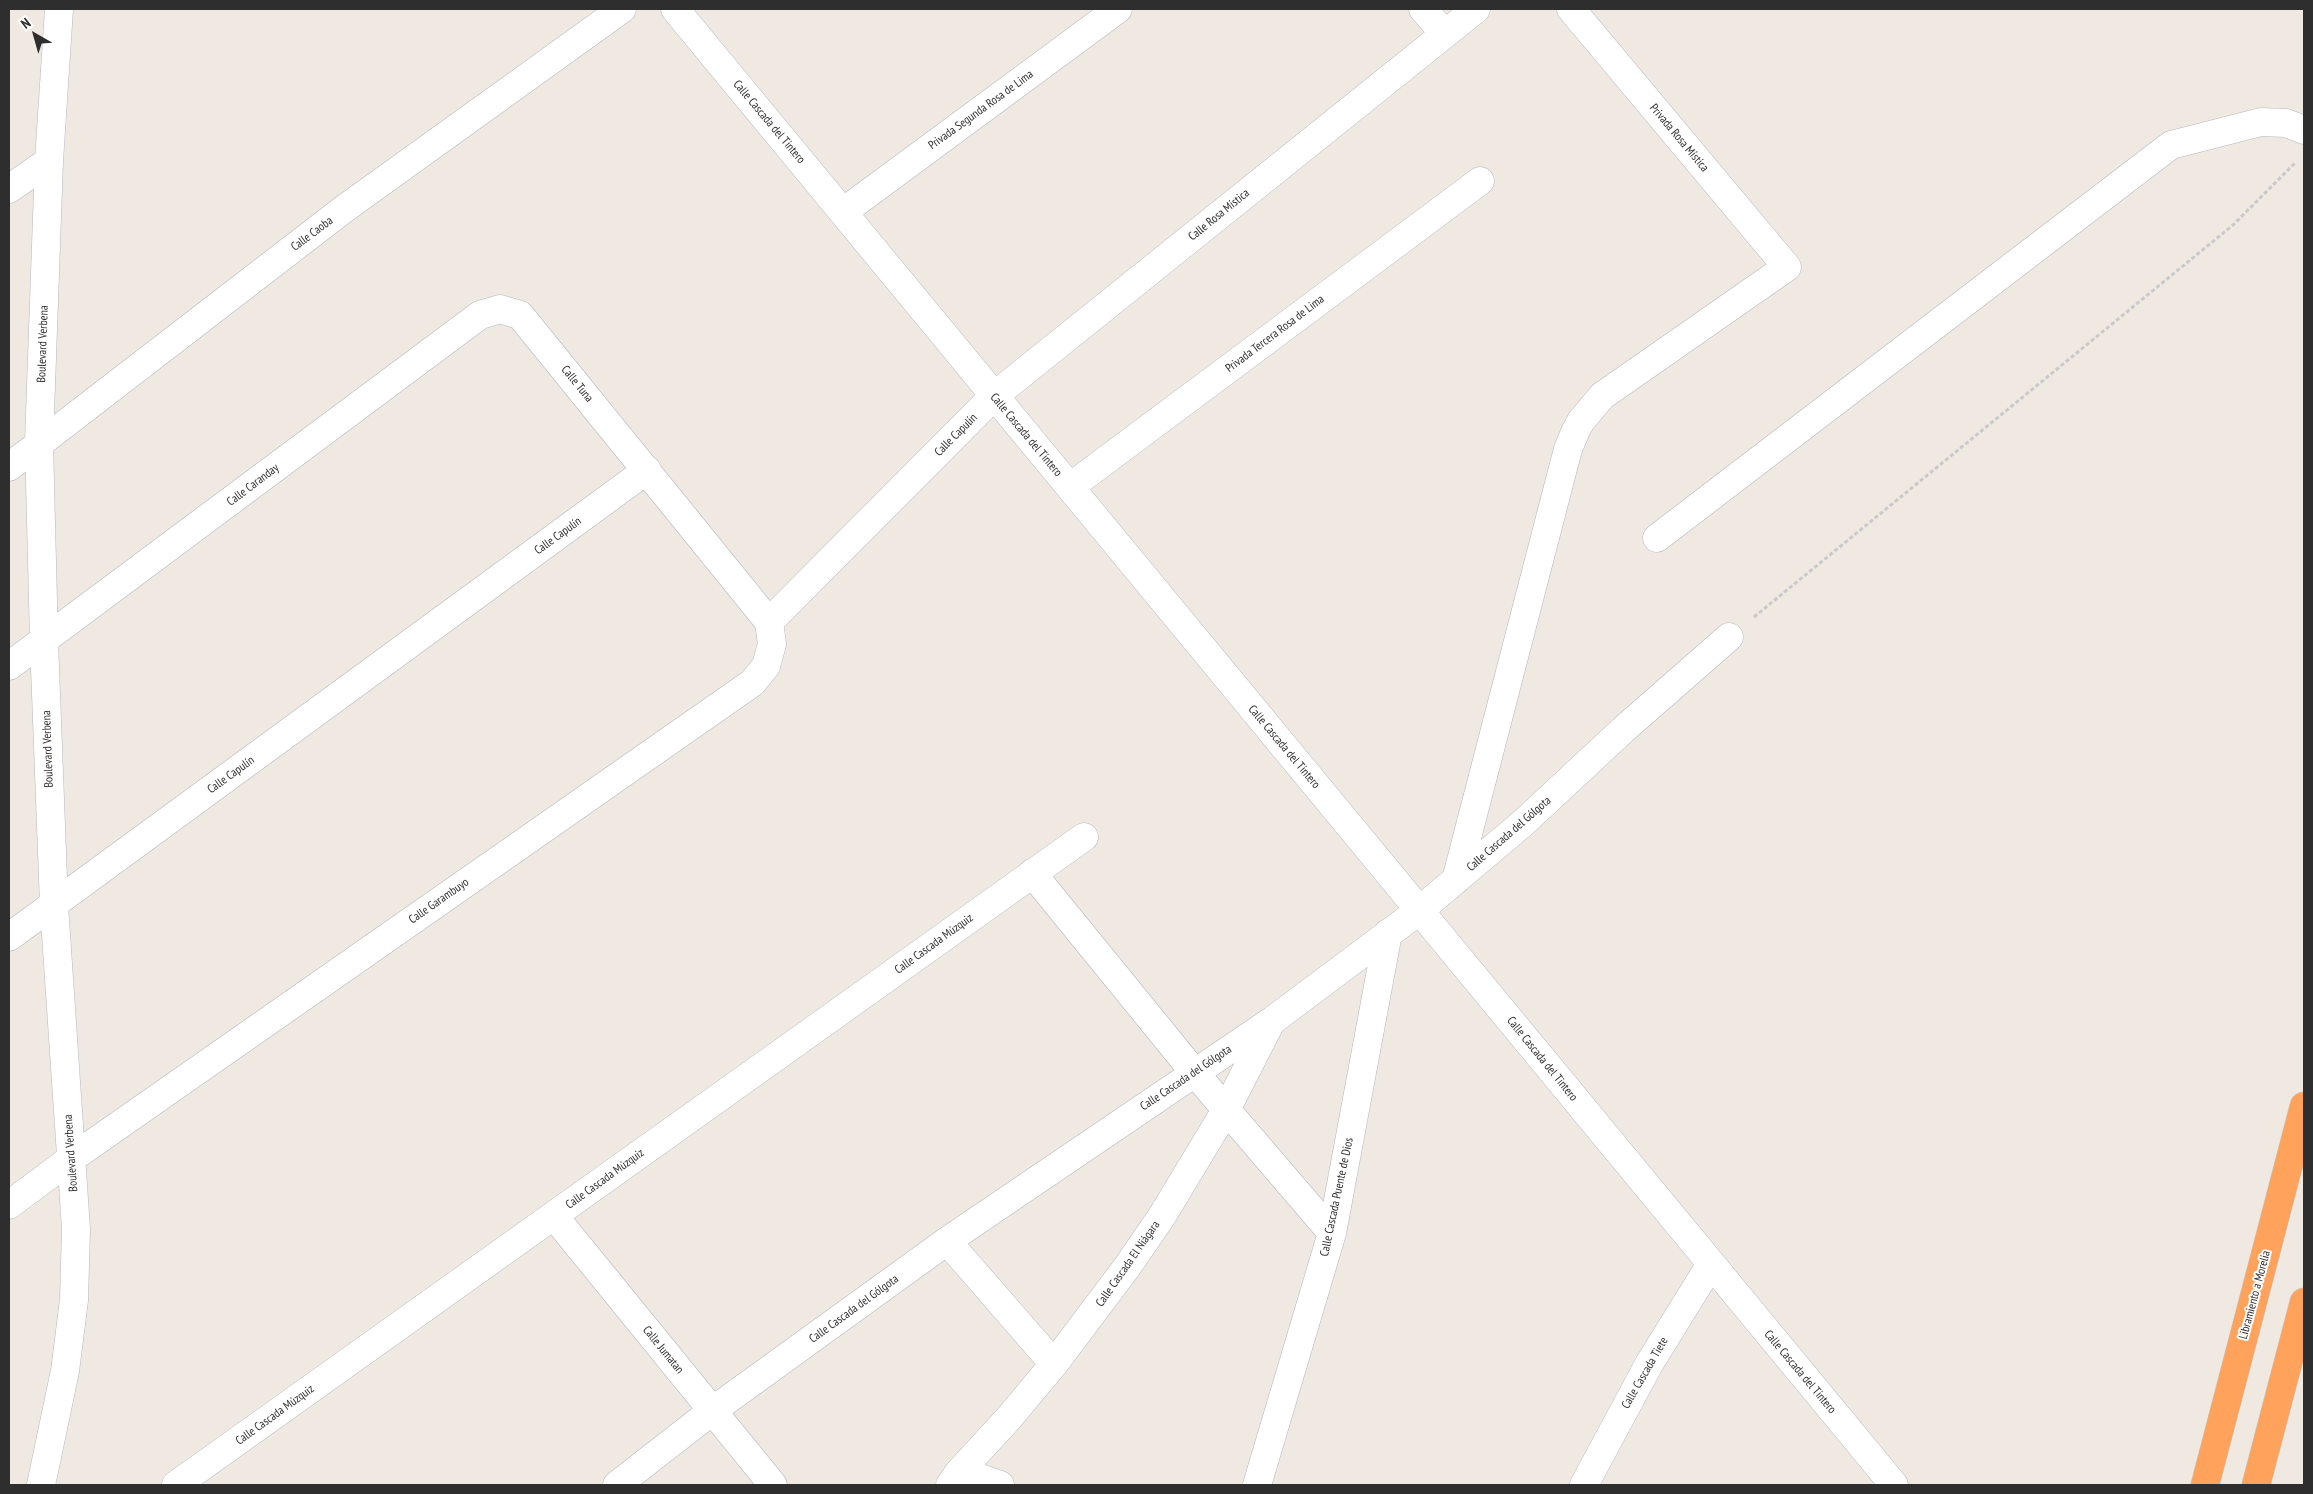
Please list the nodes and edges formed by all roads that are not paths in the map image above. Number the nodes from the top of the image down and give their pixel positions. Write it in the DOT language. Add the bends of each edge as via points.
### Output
graph roads {
  1 [pos="59,9"];
  2 [pos="622,9"];
  3 [pos="675,9"];
  4 [pos="1118,9"];
  5 [pos="1423,9"];
  6 [pos="1476,9"];
  7 [pos="1571,9"];
  8 [pos="1444,33"];
  9 [pos="2298,123"];
  10 [pos="49,161"];
  11 [pos="1480,181"];
  12 [pos="9,189"];
  13 [pos="843,212"];
  14 [pos="500,309"];
  15 [pos="994,396"];
  16 [pos="39,442"];
  17 [pos="9,467"];
  18 [pos="647,470"];
  19 [pos="1070,487"];
  20 [pos="1657,538"];
  21 [pos="769,622"];
  22 [pos="1729,637"];
  23 [pos="44,641"];
  24 [pos="9,666"];
  25 [pos="1084,837"];
  26 [pos="1032,873"];
  27 [pos="1456,880"];
  28 [pos="54,905"];
  29 [pos="1420,910"];
  30 [pos="1388,933"];
  31 [pos="9,938"];
  32 [pos="1272,1020"];
  33 [pos="1194,1072"];
  34 [pos="2304,1106"];
  35 [pos="1226,1110"];
  36 [pos="72,1158"];
  37 [pos="9,1205"];
  38 [pos="554,1216"];
  39 [pos="1332,1233"];
  40 [pos="947,1241"];
  41 [pos="1711,1264"];
  42 [pos="2304,1302"];
  43 [pos="1054,1364"];
  44 [pos="712,1411"];
  45 [pos="955,1478"];
  46 [pos="41,1485"];
  47 [pos="176,1485"];
  48 [pos="617,1485"];
  49 [pos="773,1485"];
  50 [pos="1000,1485"];
  51 [pos="1257,1485"];
  52 [pos="1584,1485"];
  53 [pos="1894,1485"];
  54 [pos="2205,1485"];
  55 [pos="2256,1485"];
  1 -- 10 [label="street, Boulevard Verbena"];
  2 -- 16 [label="street, Calle Caoba" via="344,210"];
  3 -- 13 [label="street, Calle Cascada del Tintero"];
  4 -- 13 [label="street, Privada Segunda Rosa de Lima"];
  5 -- 8 [label="street"];
  6 -- 8 [label="street"];
  7 -- 27 [label="street, Privada Rosa Mística" via="1787,267 1602,396 1576,430 1568,449"];
  8 -- 15 [label="street, Calle Rosa Mística"];
  9 -- 20 [label="street" via="2261,122 2171,145"];
  10 -- 12 [label="street"];
  10 -- 16 [label="street, Boulevard Verbena"];
  11 -- 19 [label="street, Privada Tercera Rosa de Lima"];
  13 -- 15 [label="street, Calle Cascada del Tintero"];
  14 -- 18 [label="street, Calle Tuna" via="520,315"];
  14 -- 23 [label="street, Calle Caranday" via="480,315"];
  15 -- 19 [label="street, Calle Cascada del Tintero"];
  15 -- 21 [label="street, Calle Capulín"];
  16 -- 17 [label="street, Calle Caoba"];
  16 -- 23 [label="street, Boulevard Verbena"];
  18 -- 21 [label="street"];
  18 -- 28 [label="street, Calle Capulín"];
  19 -- 29 [label="street, Calle Cascada del Tintero"];
  21 -- 36 [label="street, Calle Garambuyo" via="772,644 766,666 752,683"];
  22 -- 27 [label="street, Calle Cascada del Gólgota"];
  23 -- 24 [label="street, Calle Caranday"];
  23 -- 28 [label="street, Boulevard Verbena"];
  25 -- 26 [label="street, Calle Cascada Múzquiz"];
  26 -- 33 [label="street"];
  26 -- 38 [label="street, Calle Cascada Múzquiz"];
  27 -- 29 [label="street, Calle Cascada del Gólgota"];
  28 -- 31 [label="street, Calle Capulín"];
  28 -- 36 [label="street, Boulevard Verbena"];
  29 -- 30 [label="street, Calle Cascada del Gólgota"];
  29 -- 41 [label="street, Calle Cascada del Tintero"];
  30 -- 32 [label="street, Calle Cascada del Gólgota"];
  30 -- 39 [label="street, Calle Cascada Puente de Dios"];
  32 -- 33 [label="street, Calle Cascada del Gólgota"];
  32 -- 35 [label="street, Calle Cascada El Niágara"];
  33 -- 35 [label="street"];
  33 -- 40 [label="street, Calle Cascada del Gólgota"];
  34 -- 54 [label="highway, Libramiento a Morelia"];
  35 -- 39 [label="street"];
  35 -- 43 [label="street, Calle Cascada El Niágara" via="1162,1216 1092,1317"];
  36 -- 37 [label="street, Calle Garambuyo"];
  36 -- 46 [label="street, Boulevard Verbena" via="76,1229 74,1300 65,1371"];
  38 -- 44 [label="street, Calle Jumatan"];
  38 -- 47 [label="street, Calle Cascada Múzquiz"];
  39 -- 51 [label="street, Calle Cascada Puente de Dios"];
  40 -- 43 [label="street"];
  40 -- 44 [label="street, Calle Cascada del Gólgota"];
  41 -- 52 [label="street, Calle Cascada Tiete" via="1648,1364"];
  41 -- 53 [label="street, Calle Cascada del Tintero"];
  42 -- 55 [label="highway"];
  43 -- 45 [label="street, Calle Cascada El Niágara"];
  44 -- 48 [label="street, Calle Cascada del Gólgota"];
  44 -- 49 [label="street, Calle Jumatan"];
  45 -- 50 [label="street"];
}
